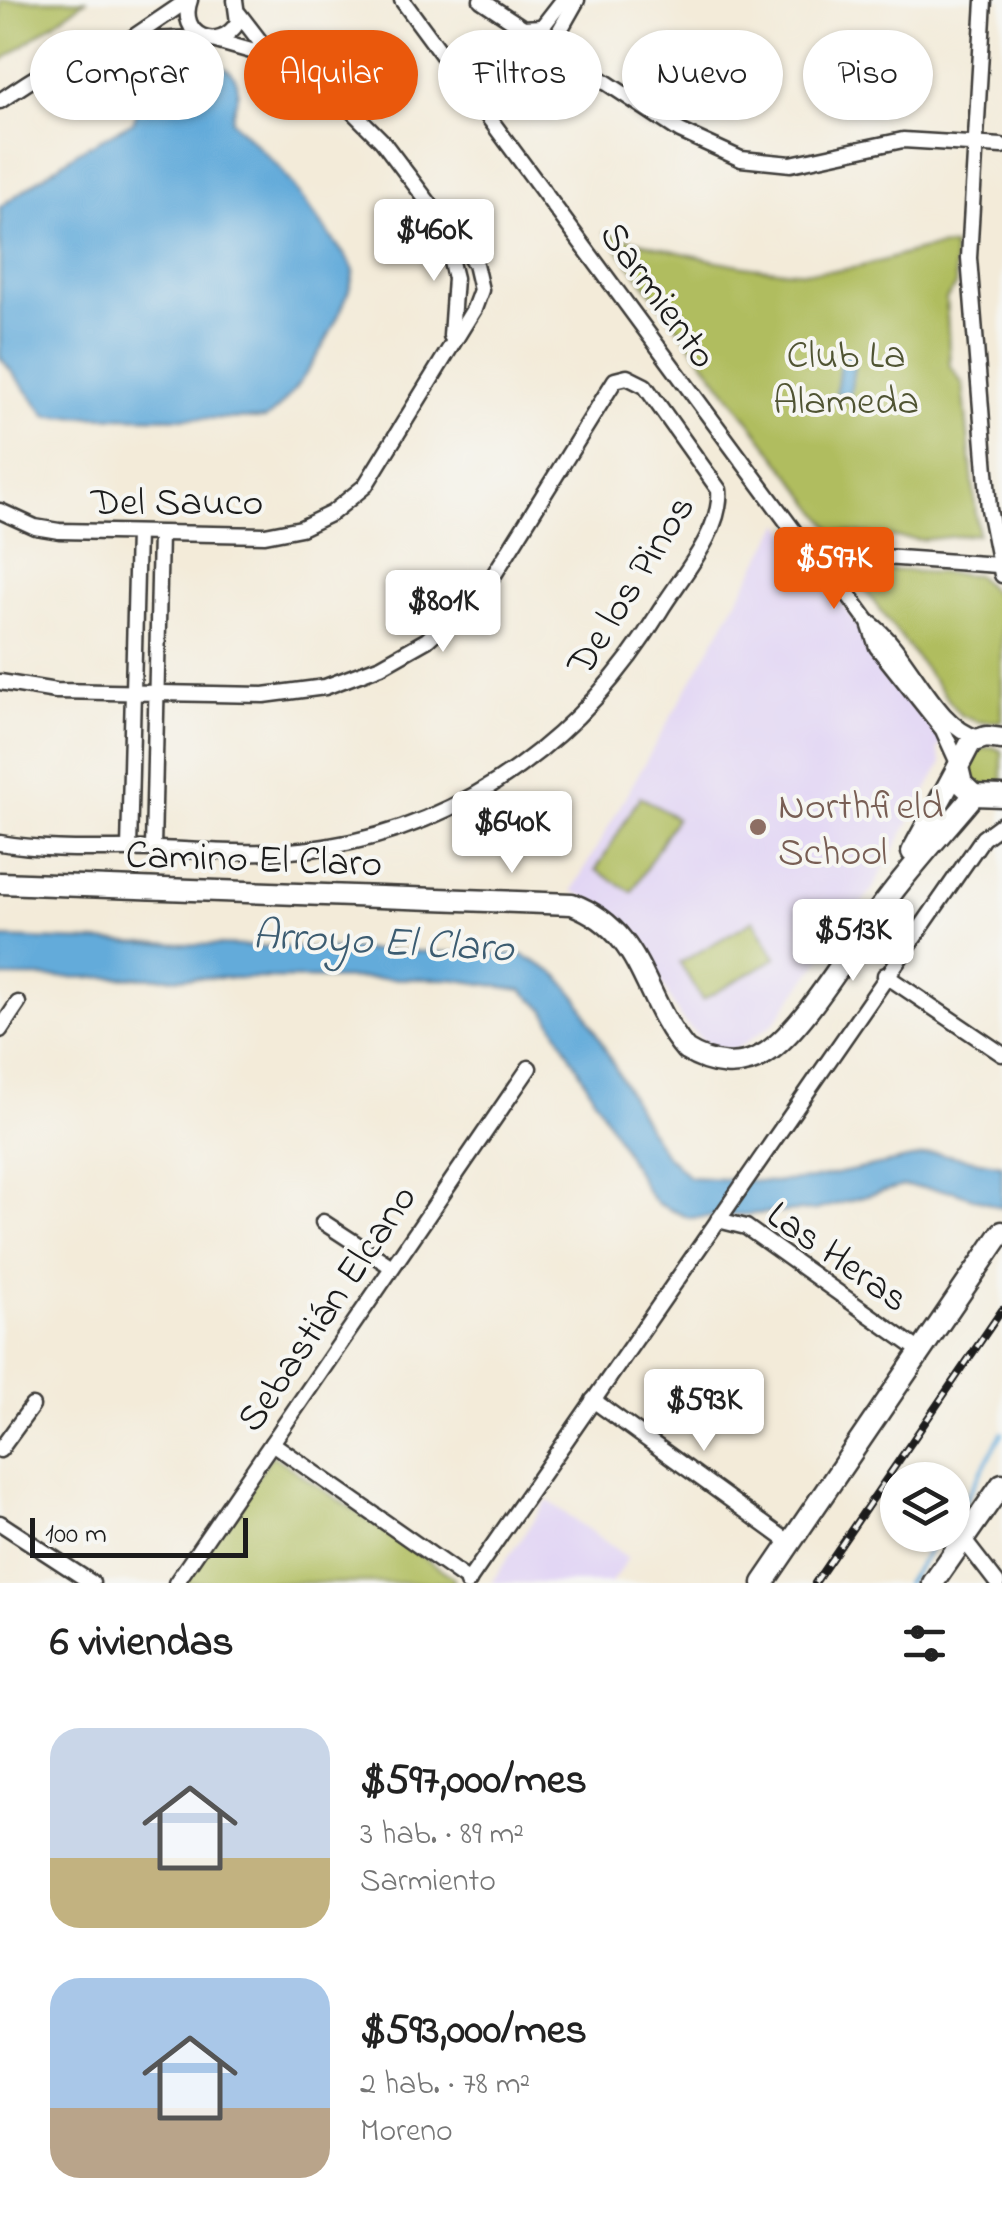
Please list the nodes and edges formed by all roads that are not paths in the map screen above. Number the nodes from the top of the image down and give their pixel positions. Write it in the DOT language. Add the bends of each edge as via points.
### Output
graph roads {
  1 [pos="189,0"];
  2 [pos="402,0"];
  3 [pos="480,0"];
  4 [pos="563,0"];
  5 [pos="577,0"];
  6 [pos="984,0"];
  7 [pos="238,5"];
  8 [pos="522,28"];
  9 [pos="142,30"];
  10 [pos="197,30"];
  11 [pos="255,30"];
  12 [pos="525,30"];
  13 [pos="560,30"];
  14 [pos="224,35"];
  15 [pos="602,80"];
  16 [pos="30,82"];
  17 [pos="0,100"];
  18 [pos="362,120"];
  19 [pos="979,143"];
  20 [pos="1002,146"];
  21 [pos="440,220"];
  22 [pos="446,349"];
  23 [pos="0,511"];
  24 [pos="137,534"];
  25 [pos="160,534"];
  26 [pos="1000,570"];
  27 [pos="834,575"];
  28 [pos="869,623"];
  29 [pos="0,682"];
  30 [pos="134,693"];
  31 [pos="156,694"];
  32 [pos="994,737"];
  33 [pos="958,765"];
  34 [pos="974,795"];
  35 [pos="1002,797"];
  36 [pos="996,828"];
  37 [pos="0,843"];
  38 [pos="129,849"];
  39 [pos="153,849"];
  40 [pos="0,884"];
  41 [pos="888,898"];
  42 [pos="886,975"];
  43 [pos="18,1003"];
  44 [pos="0,1030"];
  45 [pos="1002,1054"];
  46 [pos="529,1068"];
  47 [pos="718,1220"];
  48 [pos="323,1222"];
  49 [pos="1002,1232"];
  50 [pos="392,1267"];
  51 [pos="920,1351"];
  52 [pos="593,1400"];
  53 [pos="32,1406"];
  54 [pos="272,1443"];
  55 [pos="0,1450"];
  56 [pos="1002,1484"];
  57 [pos="0,1523"];
  58 [pos="970,1529"];
  59 [pos="790,1543"];
  60 [pos="970,1548"];
  61 [pos="954,1552"];
  62 [pos="468,1582"];
  63 [pos="92,1583"];
  64 [pos="176,1583"];
  65 [pos="763,1583"];
  66 [pos="772,1583"];
  67 [pos="933,1583"];
  68 [pos="997,1583"];
  1 -- 9 [label="street"];
  1 -- 10 [label="street" via="187,20"];
  2 -- 27 [label="street, Sarmiento" via="796,534"];
  3 -- 8 [label="street"];
  4 -- 8 [label="street" via="542,27"];
  5 -- 13 [label="street"];
  6 -- 19 [label="street"];
  7 -- 11 [label="street"];
  7 -- 14 [label="street"];
  8 -- 12 [label="street"];
  15 -- 19 [label="street" via="680,131 741,159 791,164 904,140"];
  16 -- 17 [label="street"];
  18 -- 21 [label="street, Del Sauco"];
  19 -- 20 [label="street"];
  19 -- 26 [label="street" via="969,258"];
  21 -- 22 [label="street, Del Sauco" via="456,295"];
  21 -- 22 [label="street, Del Sauco" via="481,281 474,310"];
  22 -- 25 [label="street, Del Sauco" via="365,486 332,513 265,535"];
  23 -- 24 [label="street, Del Sauco" via="48,530"];
  24 -- 25 [label="street, Del Sauco"];
  24 -- 30 [label="street"];
  25 -- 31 [label="street"];
  26 -- 27 [label="street" via="884,557"];
  27 -- 28 [label="street, Sarmiento"];
  28 -- 32 [label="street, Sarmiento" via="890,638 952,724"];
  28 -- 33 [label="street, Sarmiento" via="878,646 942,730"];
  29 -- 30 [label="street"];
  30 -- 31 [label="street"];
  30 -- 38 [label="street"];
  31 -- 39 [label="street"];
  31 -- 39 [label="street, De los Pinos" via="315,689 382,666 428,640 498,570 609,386 627,377 644,386 712,478 720,500 713,524 634,652 580,718 495,784 380,834 288,850"];
  32 -- 33 [label="street, Camino El Claro" via="965,748"];
  33 -- 34 [label="street" via="962,784"];
  33 -- 41 [label="street, Camino El Claro"];
  34 -- 35 [label="street"];
  34 -- 41 [label="street, Camino El Claro"];
  36 -- 42 [label="street"];
  37 -- 38 [label="street, De los Pinos"];
  38 -- 39 [label="street, De los Pinos"];
  40 -- 41 [label="street, Camino El Claro" via="572,904 619,933 686,1050 729,1064 766,1054 792,1028"];
  42 -- 45 [label="street"];
  42 -- 47 [label="street"];
  43 -- 44 [label="street"];
  46 -- 50 [label="street, Sebastián Elcano"];
  47 -- 51 [label="street, Las Heras" via="746,1227"];
  47 -- 52 [label="street"];
  48 -- 50 [label="street"];
  49 -- 51 [label="street"];
  50 -- 54 [label="street, Sebastián Elcano"];
  51 -- 59 [label="street"];
  52 -- 59 [label="street"];
  52 -- 62 [label="street"];
  53 -- 55 [label="street"];
  54 -- 62 [label="street"];
  54 -- 64 [label="street, Sebastián Elcano"];
  56 -- 58 [label="street"];
  57 -- 63 [label="street"];
  59 -- 65 [label="street"];
  59 -- 66 [label="street"];
  60 -- 68 [label="street"];
  61 -- 67 [label="street"];
}
